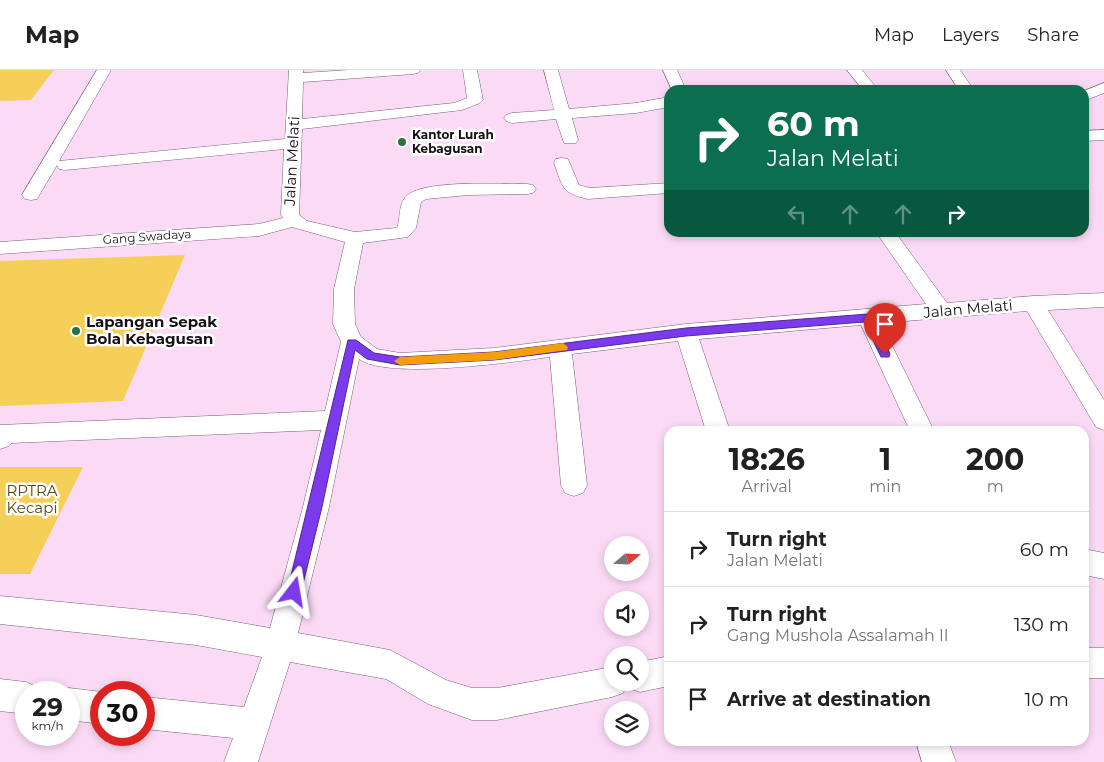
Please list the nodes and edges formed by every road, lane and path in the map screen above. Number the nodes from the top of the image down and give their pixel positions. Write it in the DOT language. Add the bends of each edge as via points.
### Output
graph roads {
  1 [pos="104,70"];
  2 [pos="413,70"];
  3 [pos="470,70"];
  4 [pos="551,70"];
  5 [pos="670,70"];
  6 [pos="854,70"];
  7 [pos="953,70"];
  8 [pos="296,74"];
  9 [pos="677,85"];
  10 [pos="867,85"];
  11 [pos="963,85"];
  12 [pos="1104,87"];
  13 [pos="1089,94"];
  14 [pos="664,103"];
  15 [pos="563,114"];
  16 [pos="512,118"];
  17 [pos="293,134"];
  18 [pos="1104,134"];
  19 [pos="1089,136"];
  20 [pos="570,140"];
  21 [pos="562,163"];
  22 [pos="65,166"];
  23 [pos="664,188"];
  24 [pos="527,189"];
  25 [pos="31,195"];
  26 [pos="294,221"];
  27 [pos="889,237"];
  28 [pos="355,238"];
  29 [pos="0,248"];
  30 [pos="1104,300"];
  31 [pos="1033,303"];
  32 [pos="942,312"];
  33 [pos="868,318"];
  34 [pos="686,332"];
  35 [pos="352,342"];
  36 [pos="560,347"];
  37 [pos="335,420"];
  38 [pos="1104,420"];
  39 [pos="716,426"];
  40 [pos="920,426"];
  41 [pos="2,435"];
  42 [pos="574,485"];
  43 [pos="1089,563"];
  44 [pos="1104,566"];
  45 [pos="0,610"];
  46 [pos="282,644"];
  47 [pos="1089,663"];
  48 [pos="1104,663"];
  49 [pos="664,672"];
  50 [pos="649,675"];
  51 [pos="604,684"];
  52 [pos="0,695"];
  53 [pos="15,697"];
  54 [pos="155,714"];
  55 [pos="254,724"];
  56 [pos="934,746"];
  57 [pos="241,762"];
  58 [pos="939,762"];
  1 -- 25 [label="street"];
  2 -- 8 [label="street"];
  3 -- 17 [label="street" via="475,100 457,107"];
  4 -- 15 [label="street"];
  5 -- 9 [label="street"];
  6 -- 10 [label="street"];
  7 -- 11 [label="street"];
  8 -- 17 [label="street, Jalan Melati"];
  12 -- 13 [label="street"];
  14 -- 15 [label="street"];
  15 -- 16 [label="street"];
  15 -- 20 [label="street"];
  17 -- 22 [label="street"];
  17 -- 26 [label="street, Jalan Melati" via="289,208"];
  18 -- 19 [label="street"];
  21 -- 23 [label="street" via="572,188 588,194"];
  24 -- 28 [label="street, Jalan Melati" via="424,194 411,204 407,228 400,233"];
  26 -- 28 [label="street, Jalan Melati"];
  26 -- 29 [label="street, Gang Swadaya" via="259,230"];
  27 -- 32 [label="street"];
  28 -- 35 [label="street" via="344,289 344,324"];
  30 -- 31 [label="street, Jalan Melati"];
  31 -- 32 [label="street, Jalan Melati"];
  31 -- 38 [label="street"];
  32 -- 33 [label="street, Jalan Melati"];
  33 -- 34 [label="street, Jalan Melati"];
  33 -- 40 [label="street"];
  34 -- 36 [label="street, Jalan Melati"];
  34 -- 39 [label="street"];
  35 -- 36 [label="street, Jalan Melati" via="371,356 400,361 494,356"];
  35 -- 37 [label="street"];
  36 -- 42 [label="street"];
  37 -- 41 [label="street"];
  37 -- 46 [label="street"];
  43 -- 44 [label="street"];
  45 -- 46 [label="street" via="196,630"];
  46 -- 51 [label="street" via="390,665 439,693 472,704 497,704"];
  46 -- 55 [label="street"];
  47 -- 48 [label="street"];
  49 -- 50 [label="street"];
  52 -- 53 [label="street"];
  54 -- 55 [label="street"];
  55 -- 57 [label="street"];
  56 -- 58 [label="street"];
}
